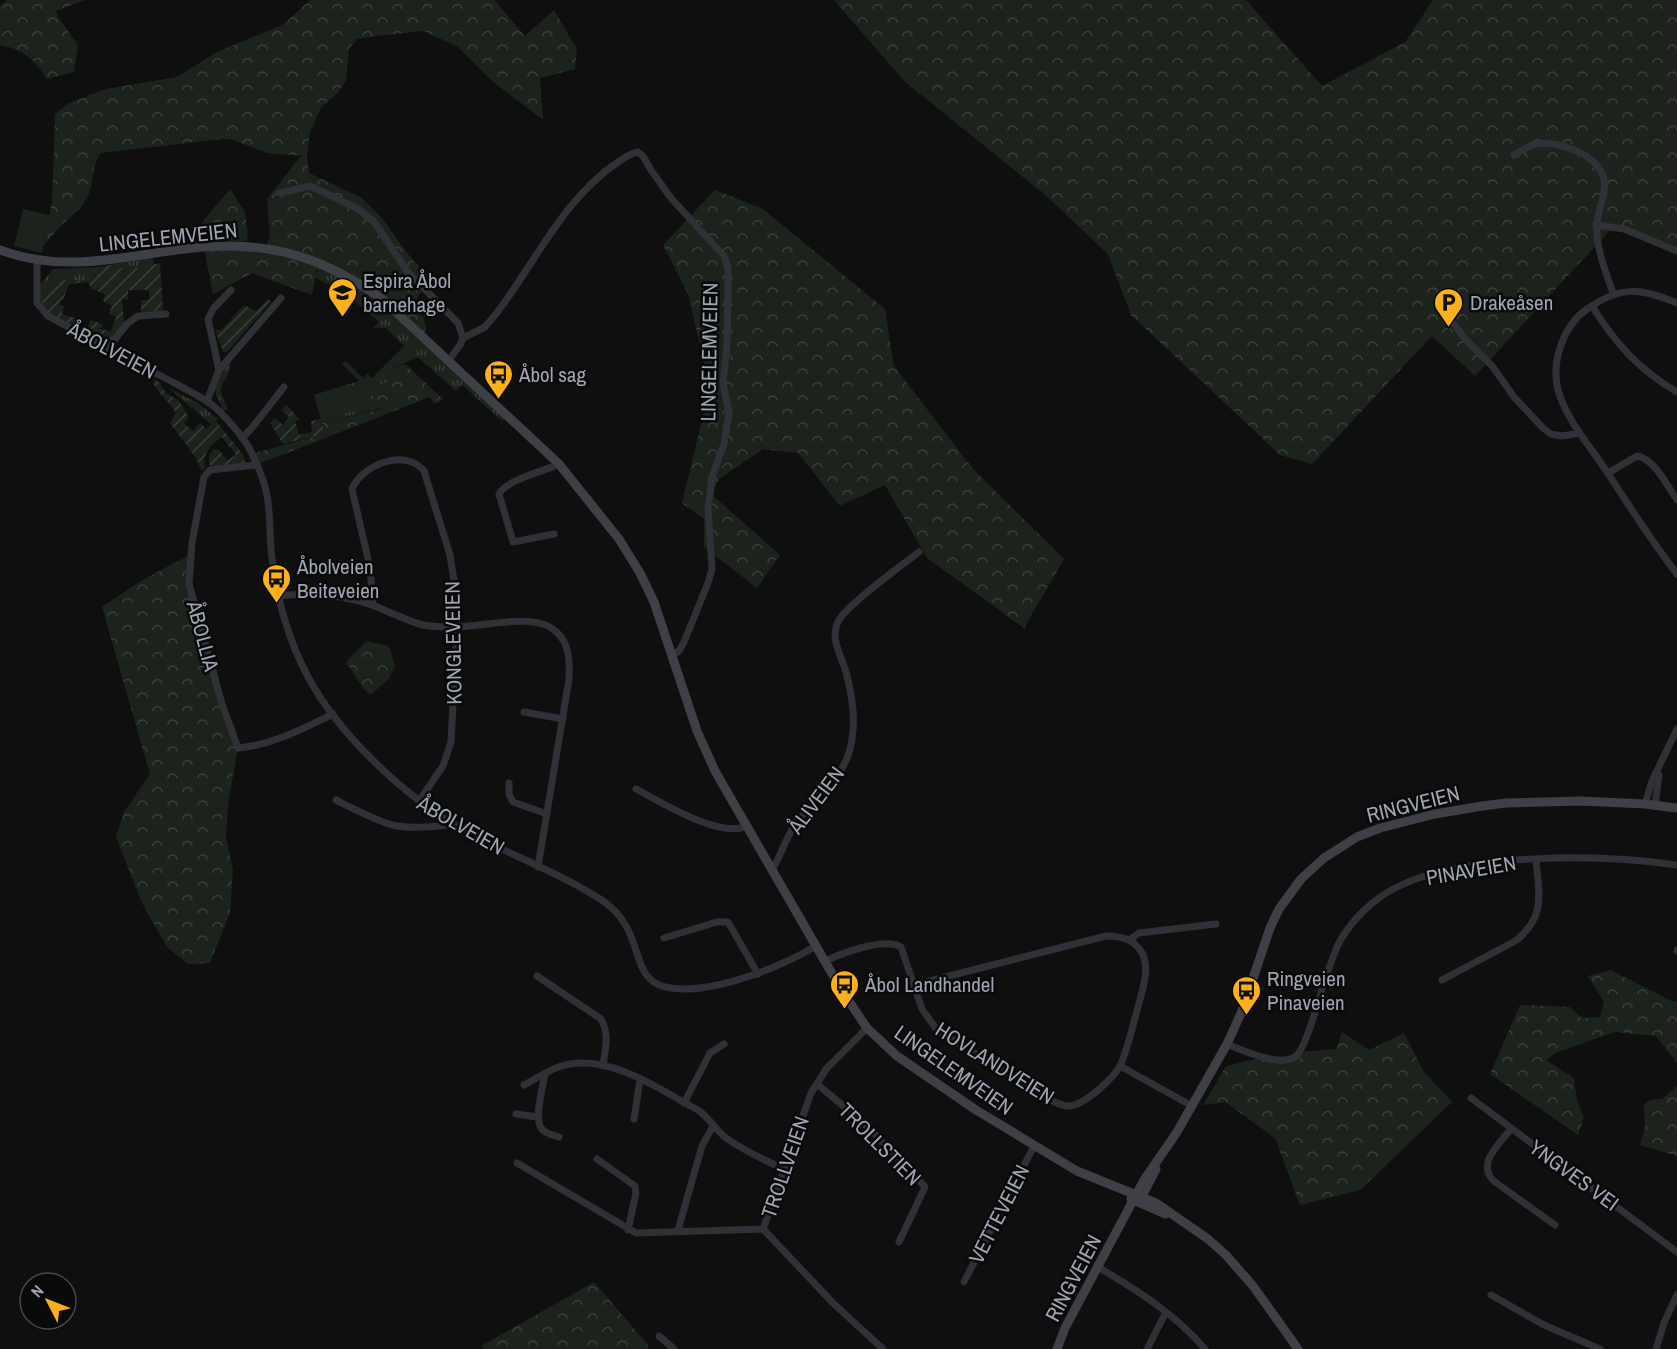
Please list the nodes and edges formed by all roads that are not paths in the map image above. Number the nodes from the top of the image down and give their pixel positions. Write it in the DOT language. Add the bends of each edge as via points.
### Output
graph roads {
  1 [pos="1514,155"];
  2 [pos="280,193"];
  3 [pos="1596,225"];
  4 [pos="0,250"];
  5 [pos="1677,251"];
  6 [pos="41,261"];
  7 [pos="231,290"];
  8 [pos="1613,293"];
  9 [pos="281,298"];
  10 [pos="1677,303"];
  11 [pos="1441,306"];
  12 [pos="1592,306"];
  13 [pos="166,314"];
  14 [pos="463,338"];
  15 [pos="108,348"];
  16 [pos="449,360"];
  17 [pos="219,370"];
  18 [pos="284,387"];
  19 [pos="1677,392"];
  20 [pos="207,401"];
  21 [pos="1580,433"];
  22 [pos="242,438"];
  23 [pos="256,465"];
  24 [pos="559,465"];
  25 [pos="1608,473"];
  26 [pos="1677,500"];
  27 [pos="554,534"];
  28 [pos="919,552"];
  29 [pos="1677,574"];
  30 [pos="278,596"];
  31 [pos="373,605"];
  32 [pos="457,627"];
  33 [pos="673,655"];
  34 [pos="524,712"];
  35 [pos="333,714"];
  36 [pos="563,719"];
  37 [pos="1677,729"];
  38 [pos="509,783"];
  39 [pos="636,789"];
  40 [pos="336,800"];
  41 [pos="419,801"];
  42 [pos="1650,805"];
  43 [pos="1677,808"];
  44 [pos="547,814"];
  45 [pos="453,824"];
  46 [pos="747,826"];
  47 [pos="1536,860"];
  48 [pos="1677,865"];
  49 [pos="538,867"];
  50 [pos="772,870"];
  51 [pos="1216,924"];
  52 [pos="664,938"];
  53 [pos="1129,940"];
  54 [pos="816,946"];
  55 [pos="825,961"];
  56 [pos="758,974"];
  57 [pos="537,976"];
  58 [pos="1442,980"];
  59 [pos="914,985"];
  60 [pos="867,1028"];
  61 [pos="724,1044"];
  62 [pos="1227,1044"];
  63 [pos="603,1066"];
  64 [pos="1120,1066"];
  65 [pos="545,1074"];
  66 [pos="640,1080"];
  67 [pos="817,1084"];
  68 [pos="524,1085"];
  69 [pos="1471,1098"];
  70 [pos="684,1103"];
  71 [pos="1192,1106"];
  72 [pos="516,1114"];
  73 [pos="538,1117"];
  74 [pos="634,1119"];
  75 [pos="713,1126"];
  76 [pos="1511,1129"];
  77 [pos="559,1137"];
  78 [pos="1034,1146"];
  79 [pos="597,1158"];
  80 [pos="517,1163"];
  81 [pos="785,1170"];
  82 [pos="1137,1198"];
  83 [pos="1555,1225"];
  84 [pos="764,1229"];
  85 [pos="628,1230"];
  86 [pos="678,1230"];
  87 [pos="899,1242"];
  88 [pos="1677,1252"];
  89 [pos="1098,1267"];
  90 [pos="964,1282"];
  91 [pos="1491,1294"];
  92 [pos="1677,1295"];
  93 [pos="1167,1312"];
  94 [pos="659,1336"];
  95 [pos="674,1349"];
  96 [pos="883,1349"];
  97 [pos="1057,1349"];
  98 [pos="1147,1349"];
  99 [pos="1205,1349"];
  100 [pos="1298,1349"];
  101 [pos="1600,1349"];
  102 [pos="1656,1349"];
  1 -- 3 [label="street" via="1539,144 1574,149 1588,158 1604,180"];
  2 -- 14 [label="street" via="310,186 359,209 375,223 407,271 455,320"];
  3 -- 5 [label="street" via="1624,229"];
  3 -- 8 [label="street"];
  4 -- 6 [label="main road, LINGELEMVEIEN"];
  6 -- 15 [label="street, ÅBOLVEIEN" via="37,303 48,316"];
  6 -- 16 [label="main road, LINGELEMVEIEN" via="98,262 212,247 249,247 296,254 366,288"];
  7 -- 17 [label="street" via="208,319"];
  8 -- 10 [label="street" via="1639,291"];
  8 -- 12 [label="street"];
  9 -- 17 [label="street"];
  11 -- 21 [label="street" via="1543,428 1562,436"];
  12 -- 19 [label="street" via="1619,346"];
  12 -- 21 [label="street" via="1568,330 1557,362 1558,388"];
  13 -- 15 [label="street" via="138,316"];
  14 -- 16 [label="street, LINGELEMVEIEN"];
  14 -- 33 [label="street, LINGELEMVEIEN" via="485,327 496,314 585,188 633,153 643,156 672,198 724,256 729,284 723,383 729,413 708,508 712,569 684,642"];
  15 -- 20 [label="street, ÅBOLVEIEN"];
  16 -- 24 [label="main road, LINGELEMVEIEN"];
  17 -- 20 [label="street"];
  18 -- 22 [label="street"];
  20 -- 22 [label="street, ÅBOLVEIEN"];
  21 -- 25 [label="street"];
  22 -- 23 [label="street, ÅBOLVEIEN"];
  23 -- 30 [label="street, ÅBOLVEIEN" via="267,495"];
  23 -- 35 [label="street, ÅBOLLIA" via="210,470 204,477 192,543 189,584 222,704 238,748 281,739"];
  24 -- 27 [label="street" via="510,483 499,494 513,542"];
  24 -- 33 [label="main road, LINGELEMVEIEN" via="608,524 640,573"];
  25 -- 26 [label="street" via="1642,456 1651,462"];
  25 -- 29 [label="street"];
  28 -- 50 [label="street, ÅLIVEIEN" via="839,620 834,633 851,698 851,748 838,775 793,827"];
  30 -- 31 [label="street" via="325,596"];
  30 -- 35 [label="street, ÅBOLVEIEN" via="307,674"];
  31 -- 32 [label="street" via="422,624"];
  31 -- 32 [label="street, KONGLEVEIEN" via="368,559 352,489 369,469 403,460 415,462 424,471 450,555"];
  32 -- 36 [label="street" via="527,622 556,632 568,649 570,663"];
  32 -- 41 [label="street, KONGLEVEIEN" via="451,742 443,766"];
  33 -- 46 [label="main road, LINGELEMVEIEN" via="705,750"];
  34 -- 36 [label="street"];
  35 -- 41 [label="street, ÅBOLVEIEN" via="382,768"];
  36 -- 44 [label="street"];
  37 -- 42 [label="street" via="1652,781"];
  38 -- 44 [label="street" via="513,802"];
  39 -- 46 [label="street" via="706,823 739,829"];
  40 -- 45 [label="street" via="394,825"];
  41 -- 45 [label="street, ÅBOLVEIEN"];
  42 -- 43 [label="main road, RINGVEIEN"];
  42 -- 62 [label="main road, RINGVEIEN" via="1571,801 1482,806 1395,823 1342,845 1311,869 1279,909"];
  44 -- 49 [label="street"];
  45 -- 49 [label="street, ÅBOLVEIEN"];
  46 -- 50 [label="main road, LINGELEMVEIEN"];
  47 -- 48 [label="street, PINAVEIEN" via="1611,858"];
  47 -- 58 [label="street" via="1540,902 1527,931"];
  47 -- 62 [label="street, PINAVEIEN" via="1445,871 1393,889 1351,924 1339,942 1306,1040 1296,1056 1289,1060 1272,1059"];
  49 -- 56 [label="street, ÅBOLVEIEN" via="599,899 620,915 645,975 658,985 691,989"];
  50 -- 54 [label="main road, LINGELEMVEIEN"];
  51 -- 53 [label="street" via="1138,933"];
  52 -- 56 [label="street" via="728,922"];
  53 -- 59 [label="street" via="1107,936"];
  53 -- 64 [label="street, HOVLANDVEIEN" via="1142,954 1146,971"];
  54 -- 55 [label="main road, LINGELEMVEIEN"];
  54 -- 56 [label="street, ÅBOLVEIEN"];
  55 -- 59 [label="street, HOVLANDVEIEN" via="844,953 896,944 905,954"];
  55 -- 60 [label="main road, LINGELEMVEIEN"];
  57 -- 63 [label="street" via="601,1020 608,1036"];
  59 -- 64 [label="street, HOVLANDVEIEN" via="922,1009 937,1030 1060,1104 1077,1105"];
  60 -- 67 [label="street, TROLLVEIEN" via="827,1068"];
  60 -- 78 [label="main road, LINGELEMVEIEN" via="924,1076"];
  61 -- 70 [label="street" via="710,1053"];
  62 -- 71 [label="main road, RINGVEIEN"];
  63 -- 65 [label="street" via="568,1064"];
  63 -- 66 [label="street"];
  64 -- 71 [label="street"];
  65 -- 68 [label="street"];
  65 -- 73 [label="street"];
  66 -- 70 [label="street"];
  66 -- 74 [label="street"];
  67 -- 81 [label="street, TROLLVEIEN"];
  67 -- 87 [label="street, TROLLSTIEN" via="866,1125 925,1187"];
  69 -- 76 [label="street, YNGVES VEI"];
  70 -- 75 [label="street" via="709,1117"];
  71 -- 82 [label="main road, RINGVEIEN" via="1163,1153 1150,1184"];
  72 -- 73 [label="street"];
  73 -- 77 [label="street" via="541,1128"];
  75 -- 81 [label="street" via="728,1140"];
  75 -- 86 [label="street" via="702,1146"];
  76 -- 83 [label="street" via="1490,1156 1488,1175"];
  76 -- 88 [label="street, YNGVES VEI"];
  78 -- 82 [label="main road, LINGELEMVEIEN"];
  78 -- 90 [label="street, VETTEVEIEN"];
  79 -- 85 [label="street" via="635,1186"];
  80 -- 85 [label="street, TROLLVEIEN"];
  81 -- 84 [label="street, TROLLVEIEN"];
  82 -- 89 [label="main road, RINGVEIEN" via="1132,1214 1121,1225"];
  82 -- 100 [label="main road, LINGELEMVEIEN" via="1156,1203 1217,1247 1240,1270"];
  84 -- 86 [label="street, TROLLVEIEN"];
  84 -- 96 [label="street" via="833,1303"];
  85 -- 86 [label="street, TROLLVEIEN"];
  89 -- 93 [label="street"];
  89 -- 97 [label="main road, RINGVEIEN"];
  91 -- 101 [label="street" via="1544,1325"];
  92 -- 102 [label="street"];
  93 -- 98 [label="street"];
  93 -- 99 [label="street"];
  94 -- 95 [label="street"];
}
